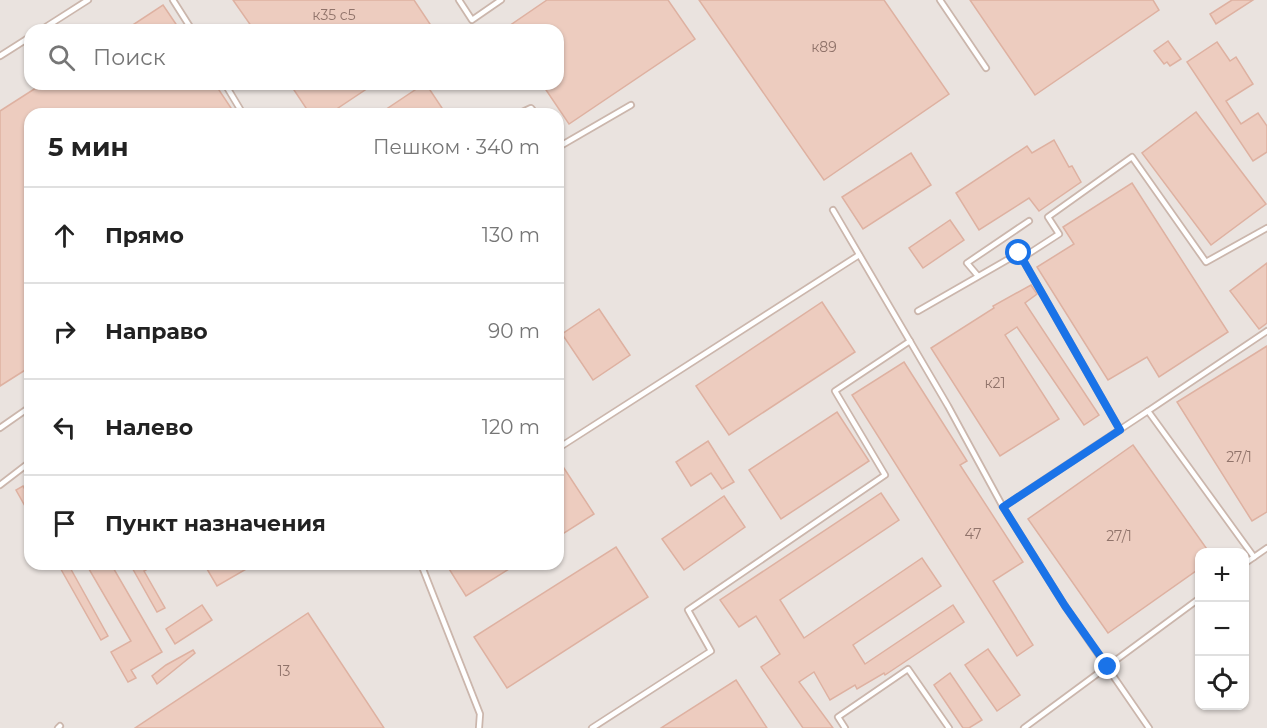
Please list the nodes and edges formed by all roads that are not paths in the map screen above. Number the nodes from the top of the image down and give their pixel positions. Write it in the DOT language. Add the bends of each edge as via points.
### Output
graph roads {
  1 [pos="88,0"];
  2 [pos="173,0"];
  3 [pos="459,0"];
  4 [pos="501,0"];
  5 [pos="940,0"];
  6 [pos="50,24"];
  7 [pos="188,24"];
  8 [pos="24,41"];
  9 [pos="0,56"];
  10 [pos="986,68"];
  11 [pos="229,90"];
  12 [pos="631,105"];
  13 [pos="239,108"];
  14 [pos="564,144"];
  15 [pos="833,210"];
  16 [pos="1029,221"];
  17 [pos="1267,228"];
  18 [pos="860,255"];
  19 [pos="1022,258"];
  20 [pos="978,276"];
  21 [pos="918,311"];
  22 [pos="1267,331"];
  23 [pos="910,341"];
  24 [pos="24,411"];
  25 [pos="1148,411"];
  26 [pos="0,428"];
  27 [pos="1120,430"];
  28 [pos="564,444"];
  29 [pos="24,467"];
  30 [pos="0,485"];
  31 [pos="1003,507"];
  32 [pos="1267,548"];
  33 [pos="1254,557"];
  34 [pos="1249,561"];
  35 [pos="423,570"];
  36 [pos="1195,602"];
  37 [pos="1108,667"];
  38 [pos="947,727"];
  39 [pos="480,728"];
  40 [pos="592,728"];
  41 [pos="845,728"];
  42 [pos="1024,728"];
  43 [pos="1149,728"];
  1 -- 6 [label="lane"];
  2 -- 7 [label="lane"];
  3 -- 4 [label="lane" via="472,20"];
  5 -- 10 [label="lane"];
  8 -- 9 [label="lane"];
  11 -- 13 [label="lane"];
  12 -- 14 [label="lane"];
  15 -- 18 [label="lane"];
  16 -- 20 [label="lane" via="968,263"];
  17 -- 19 [label="lane" via="1206,262 1132,157 1048,217 1059,234"];
  18 -- 23 [label="lane"];
  18 -- 28 [label="lane"];
  19 -- 20 [label="lane" via="1019,253"];
  19 -- 27 [label="lane"];
  20 -- 21 [label="lane"];
  22 -- 25 [label="lane"];
  23 -- 31 [label="lane"];
  23 -- 40 [label="lane" via="836,391 885,474 688,610 711,651"];
  24 -- 26 [label="lane"];
  25 -- 27 [label="lane"];
  25 -- 33 [label="lane"];
  27 -- 31 [label="lane"];
  29 -- 30 [label="lane"];
  31 -- 37 [label="lane"];
  32 -- 33 [label="lane"];
  33 -- 34 [label="lane"];
  35 -- 39 [label="lane" via="480,714"];
  36 -- 37 [label="lane"];
  37 -- 42 [label="lane"];
  37 -- 43 [label="lane"];
  38 -- 41 [label="lane" via="908,669 838,717"];
}
